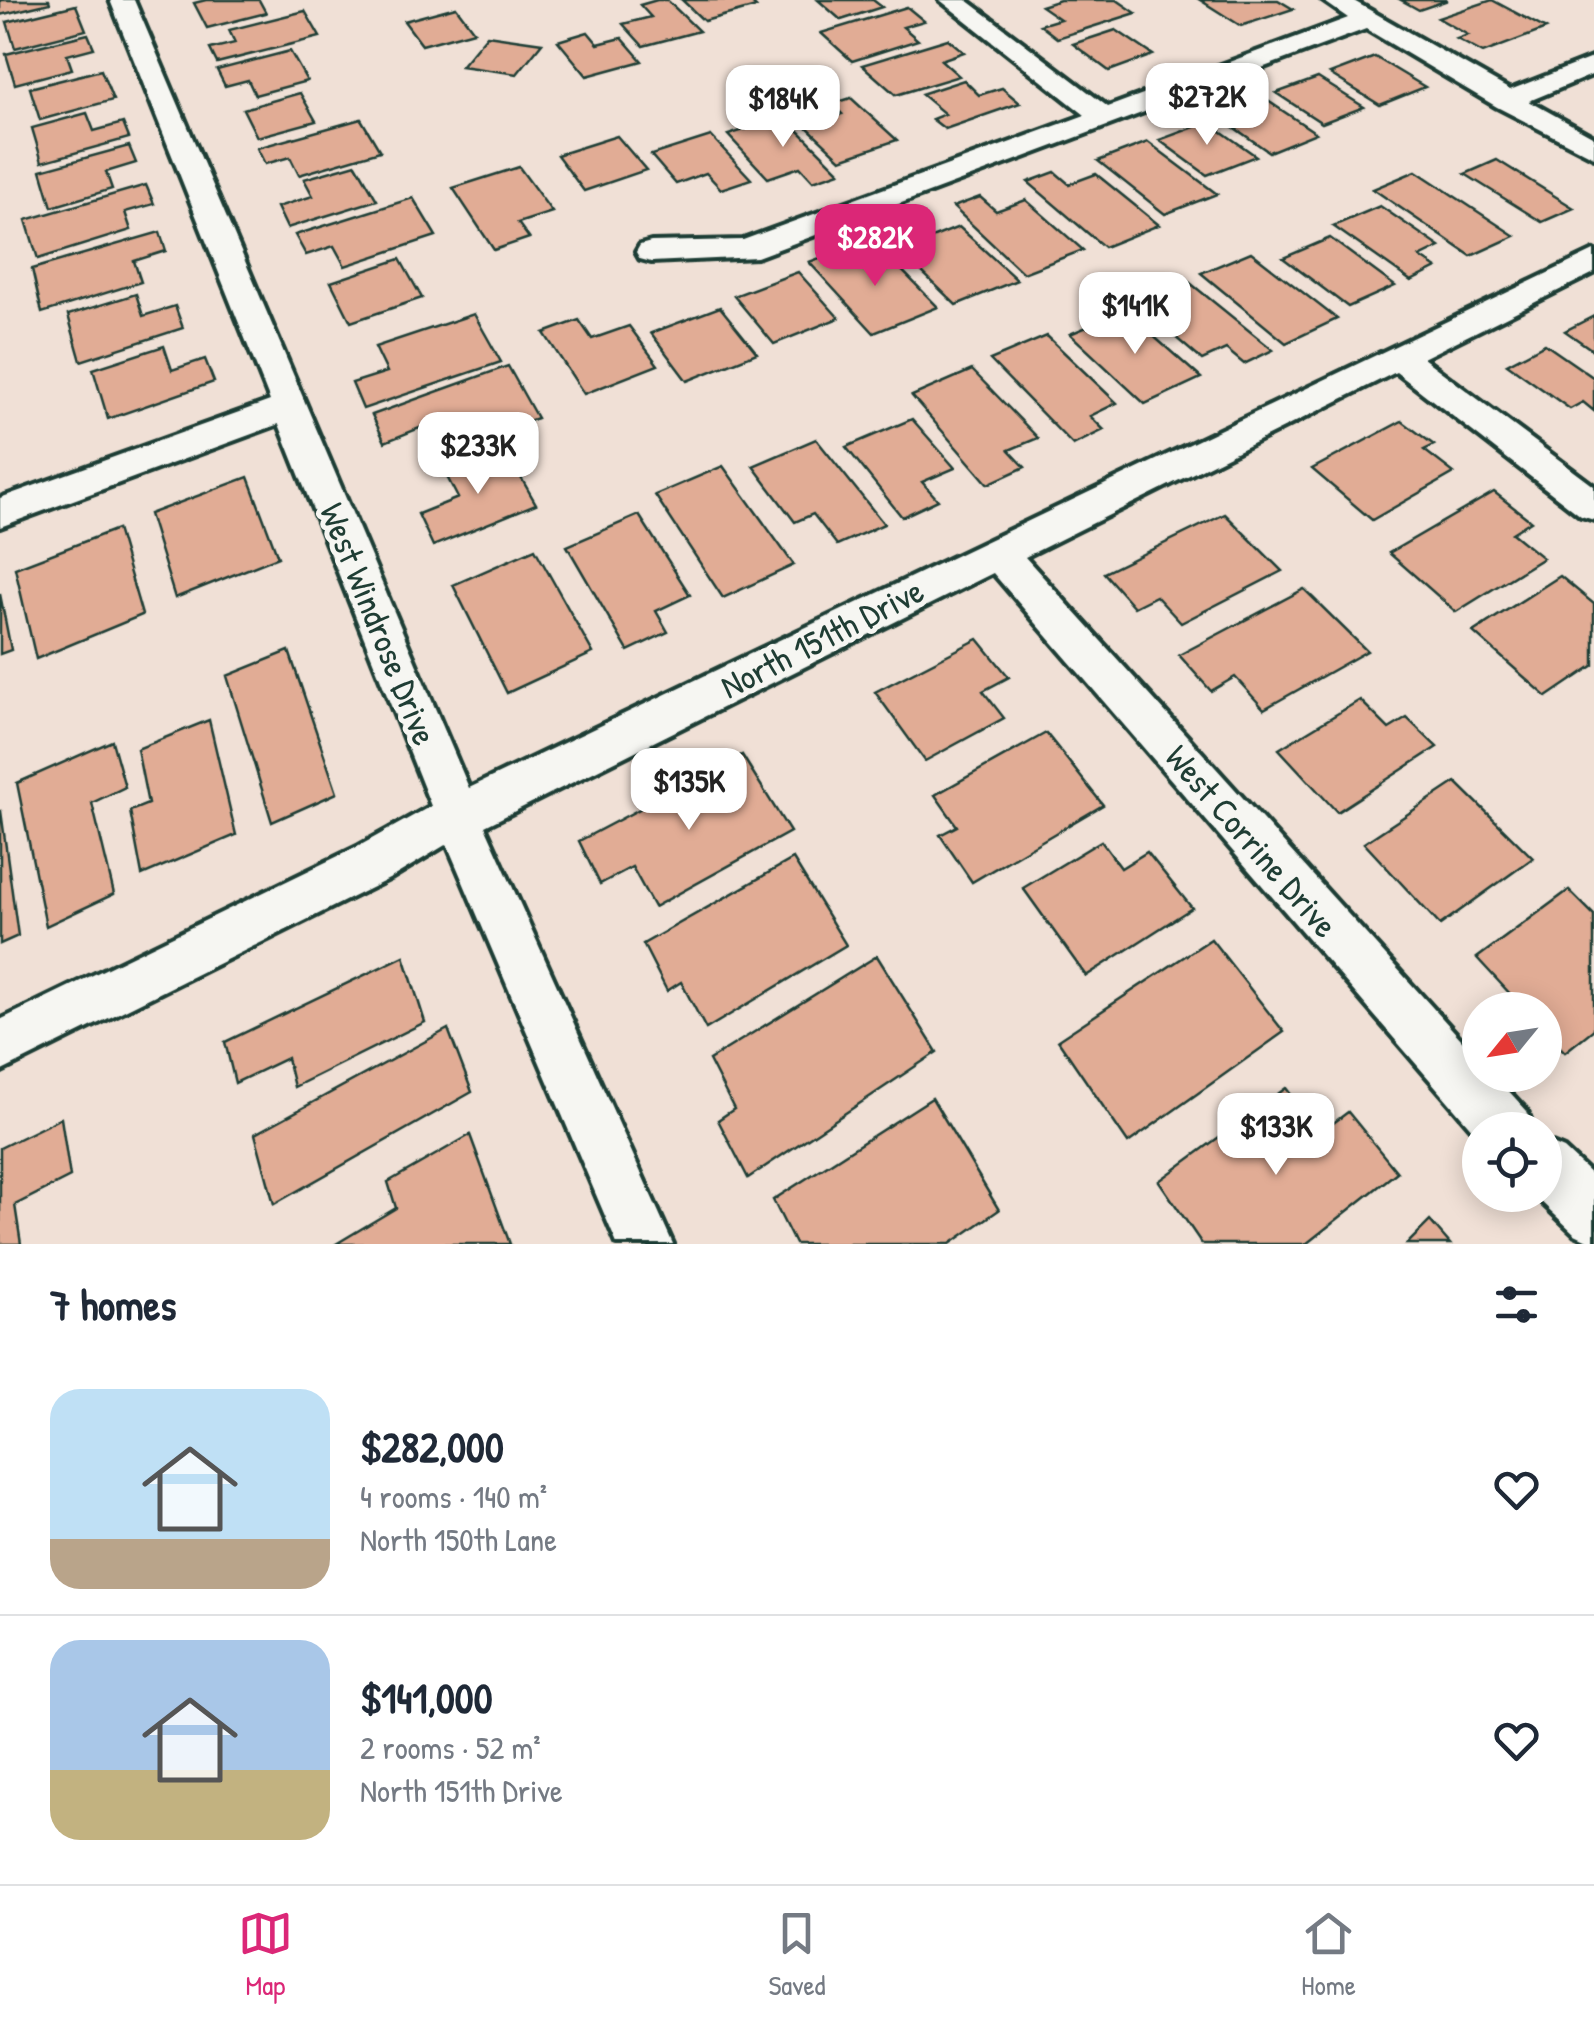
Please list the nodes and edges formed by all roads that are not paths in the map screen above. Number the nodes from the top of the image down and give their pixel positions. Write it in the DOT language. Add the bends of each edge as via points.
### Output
graph roads {
  1 [pos="122,0"];
  2 [pos="952,0"];
  3 [pos="1334,0"];
  4 [pos="1367,20"];
  5 [pos="1594,65"];
  6 [pos="1506,101"];
  7 [pos="1104,117"];
  8 [pos="1594,149"];
  9 [pos="651,252"];
  10 [pos="1594,261"];
  11 [pos="1400,358"];
  12 [pos="290,407"];
  13 [pos="1594,506"];
  14 [pos="0,514"];
  15 [pos="998,551"];
  16 [pos="459,819"];
  17 [pos="0,1047"];
  18 [pos="1492,1112"];
  19 [pos="1562,1185"];
  20 [pos="1594,1216"];
  21 [pos="646,1244"];
  1 -- 12 [label="street, West Windrose Drive"];
  2 -- 7 [label="street"];
  3 -- 4 [label="street"];
  4 -- 6 [label="street"];
  4 -- 7 [label="street"];
  5 -- 6 [label="street"];
  6 -- 8 [label="street"];
  7 -- 9 [label="street" via="746,250"];
  10 -- 11 [label="street, North 151th Drive"];
  11 -- 13 [label="street"];
  11 -- 15 [label="street, North 151th Drive"];
  12 -- 14 [label="street"];
  12 -- 16 [label="street, West Windrose Drive"];
  15 -- 16 [label="street, North 151th Drive"];
  15 -- 18 [label="street, West Corrine Drive"];
  16 -- 17 [label="street, North 151th Drive"];
  16 -- 21 [label="street, West Windrose Drive"];
  19 -- 20 [label="street"];
}
